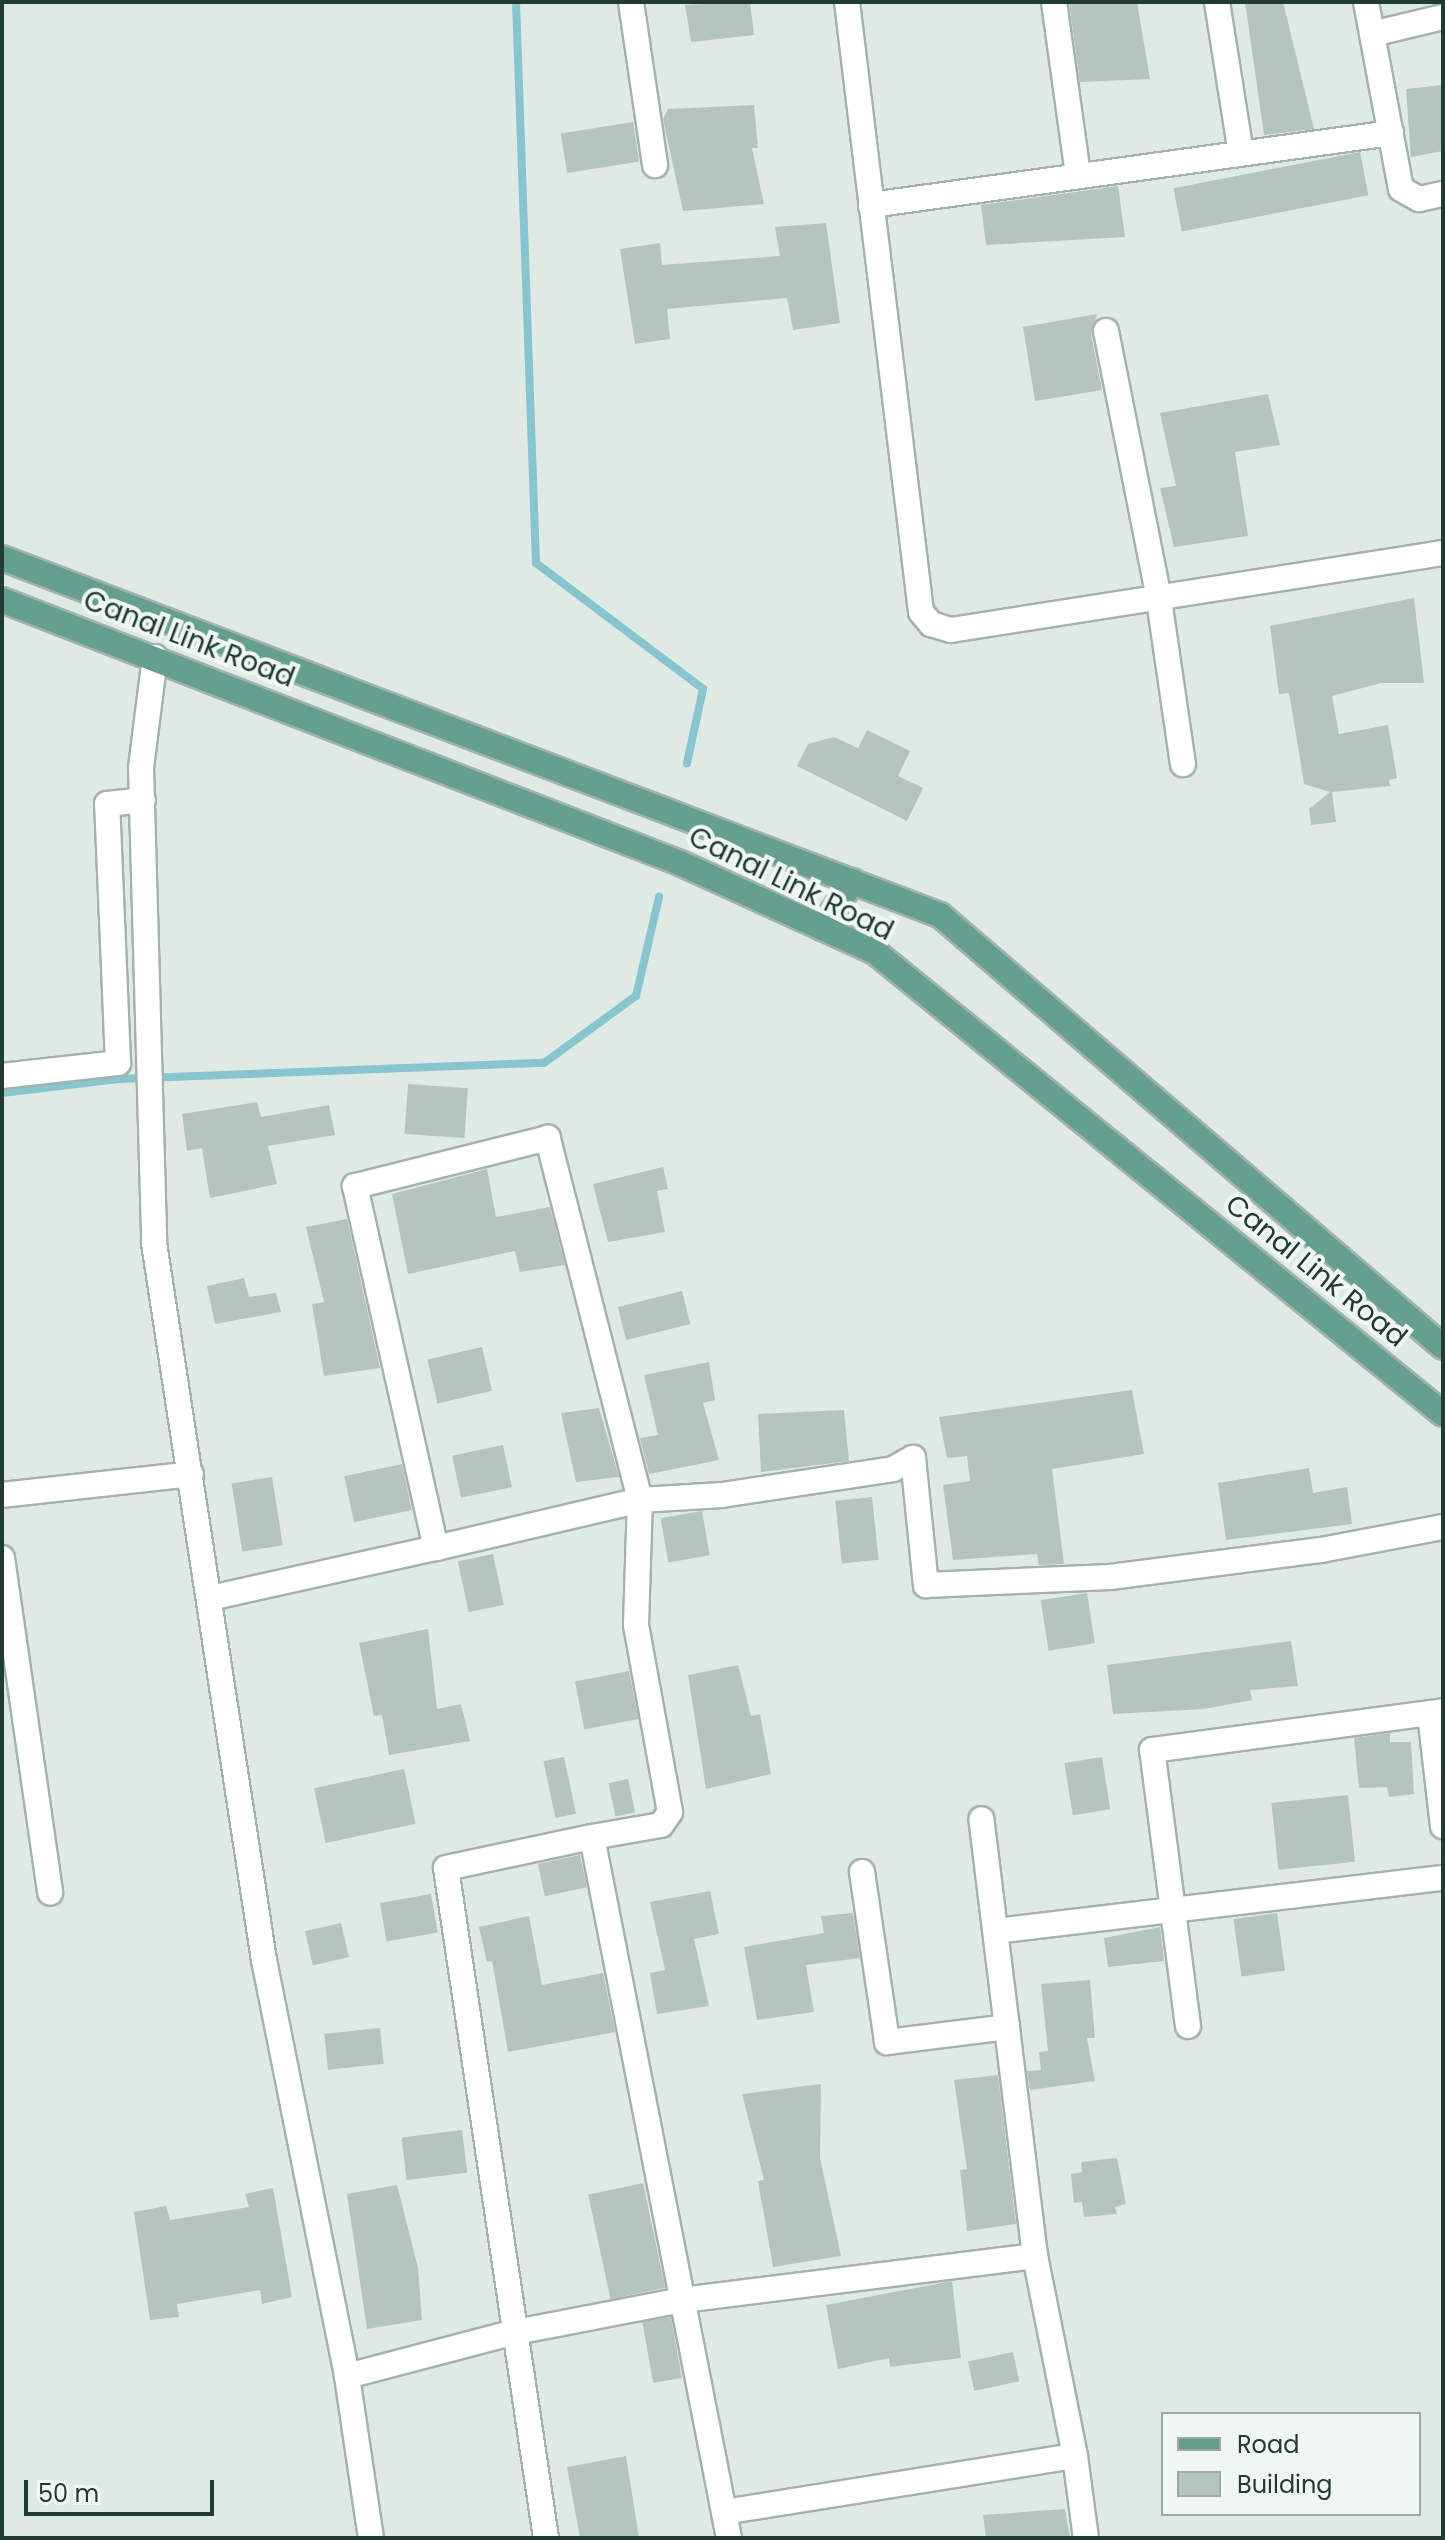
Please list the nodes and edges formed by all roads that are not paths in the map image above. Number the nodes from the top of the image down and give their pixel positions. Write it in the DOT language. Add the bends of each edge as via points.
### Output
graph roads {
  1 [pos="631,2"];
  2 [pos="847,2"];
  3 [pos="1054,2"];
  4 [pos="1217,2"];
  5 [pos="1366,2"];
  6 [pos="1443,17"];
  7 [pos="1372,34"];
  8 [pos="1391,133"];
  9 [pos="1241,153"];
  10 [pos="655,165"];
  11 [pos="1078,176"];
  12 [pos="1443,194"];
  13 [pos="871,205"];
  14 [pos="1106,331"];
  15 [pos="1443,553"];
  16 [pos="2,558"];
  17 [pos="1158,593"];
  18 [pos="2,600"];
  19 [pos="155,657"];
  20 [pos="1183,764"];
  21 [pos="143,800"];
  22 [pos="853,881"];
  23 [pos="822,928"];
  24 [pos="151,1037"];
  25 [pos="117,1039"];
  26 [pos="2,1076"];
  27 [pos="1443,1347"];
  28 [pos="1443,1414"];
  29 [pos="191,1474"];
  30 [pos="2,1495"];
  31 [pos="640,1500"];
  32 [pos="1443,1527"];
  33 [pos="436,1548"];
  34 [pos="2,1558"];
  35 [pos="210,1598"];
  36 [pos="1437,1712"];
  37 [pos="981,1819"];
  38 [pos="1443,1826"];
  39 [pos="592,1837"];
  40 [pos="862,1872"];
  41 [pos="1443,1878"];
  42 [pos="50,1893"];
  43 [pos="1172,1909"];
  44 [pos="996,1931"];
  45 [pos="1188,2026"];
  46 [pos="1007,2027"];
  47 [pos="1035,2256"];
  48 [pos="682,2300"];
  49 [pos="511,2333"];
  50 [pos="347,2376"];
  51 [pos="1075,2456"];
  52 [pos="724,2512"];
  53 [pos="371,2538"];
  54 [pos="546,2538"];
  55 [pos="729,2538"];
  56 [pos="1086,2538"];
  1 -- 10 [label="street"];
  2 -- 13 [label="street"];
  3 -- 11 [label="street"];
  4 -- 9 [label="street"];
  5 -- 7 [label="street"];
  6 -- 7 [label="street"];
  7 -- 8 [label="street"];
  8 -- 9 [label="street"];
  8 -- 12 [label="street" via="1407,196"];
  9 -- 11 [label="street"];
  11 -- 13 [label="street"];
  13 -- 17 [label="street" via="921,612 931,624 951,630"];
  14 -- 17 [label="street"];
  15 -- 17 [label="street"];
  16 -- 22 [label="main road, Canal Link Road"];
  17 -- 20 [label="street"];
  18 -- 19 [label="main road, Canal Link Road"];
  19 -- 21 [label="street"];
  19 -- 23 [label="main road, Canal Link Road" via="680,863"];
  21 -- 24 [label="street"];
  21 -- 25 [label="street" via="107,804"];
  22 -- 23 [label="main road"];
  22 -- 27 [label="main road, Canal Link Road" via="940,915"];
  23 -- 28 [label="main road, Canal Link Road" via="875,952"];
  24 -- 25 [label="street"];
  24 -- 29 [label="street" via="154,1243"];
  25 -- 26 [label="street" via="118,1063"];
  29 -- 30 [label="street"];
  29 -- 35 [label="street"];
  31 -- 32 [label="street" via="722,1495 877,1471 913,1458 926,1585 1110,1577 1321,1550"];
  31 -- 33 [label="street"];
  31 -- 33 [label="street" via="548,1138 355,1186"];
  31 -- 39 [label="street" via="636,1625 670,1812 661,1825"];
  33 -- 35 [label="street"];
  34 -- 42 [label="street"];
  35 -- 50 [label="street" via="264,1960"];
  36 -- 38 [label="street"];
  36 -- 43 [label="street" via="1152,1750"];
  37 -- 44 [label="street"];
  39 -- 48 [label="street"];
  39 -- 49 [label="street" via="446,1868"];
  40 -- 46 [label="street" via="887,2042"];
  41 -- 43 [label="street"];
  43 -- 44 [label="street"];
  43 -- 45 [label="street"];
  44 -- 46 [label="street"];
  46 -- 47 [label="street"];
  47 -- 48 [label="street"];
  47 -- 51 [label="street"];
  48 -- 49 [label="street"];
  48 -- 52 [label="street"];
  49 -- 50 [label="street"];
  49 -- 54 [label="street"];
  50 -- 53 [label="street"];
  51 -- 52 [label="street"];
  51 -- 56 [label="street"];
  52 -- 55 [label="street"];
}
